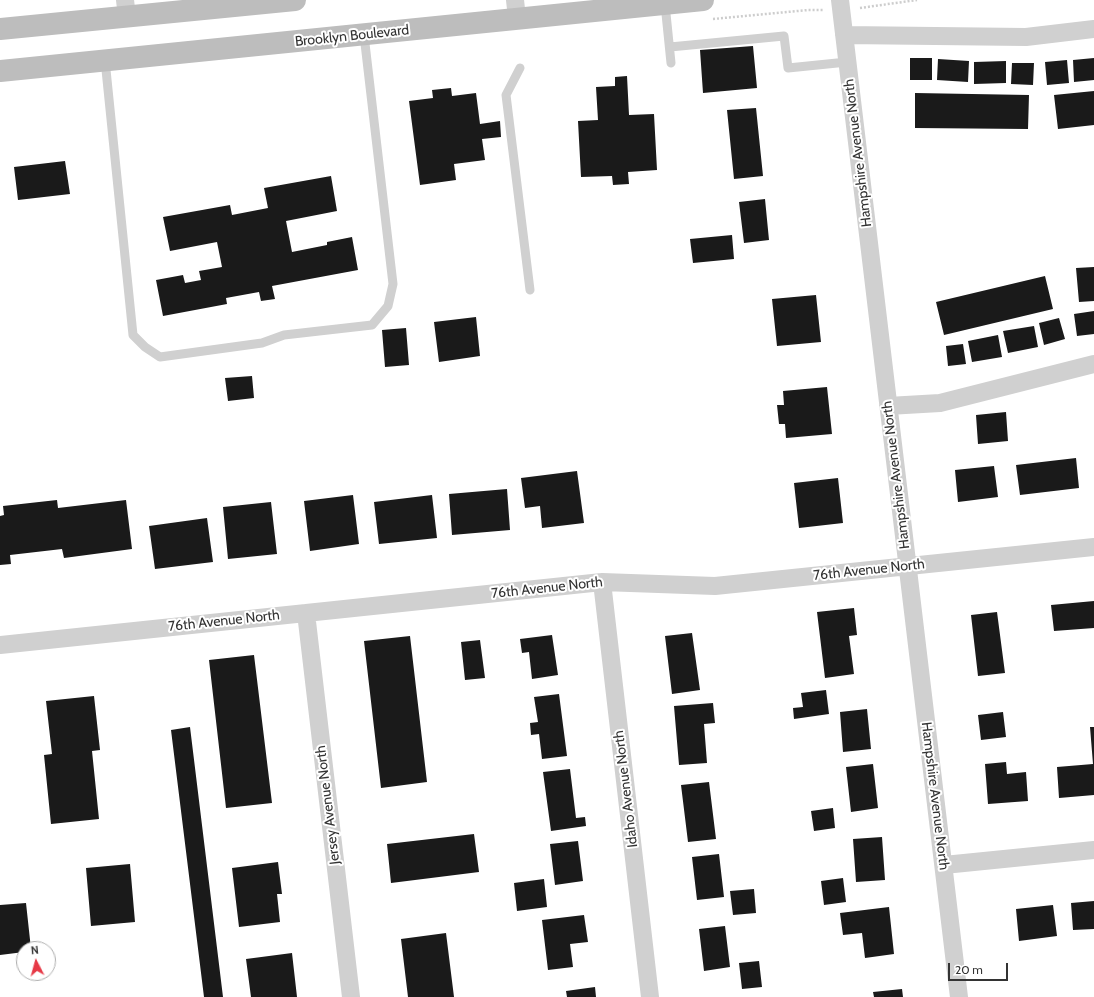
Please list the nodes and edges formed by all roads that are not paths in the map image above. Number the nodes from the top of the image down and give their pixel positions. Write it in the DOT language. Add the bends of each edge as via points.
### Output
graph roads {
  1 [pos="295,0"];
  2 [pos="703,0"];
  3 [pos="840,0"];
  4 [pos="665,4"];
  5 [pos="126,9"];
  6 [pos="516,9"];
  7 [pos="0,29"];
  8 [pos="1094,29"];
  9 [pos="364,35"];
  10 [pos="844,35"];
  11 [pos="670,46"];
  12 [pos="104,60"];
  13 [pos="847,62"];
  14 [pos="671,63"];
  15 [pos="520,68"];
  16 [pos="0,71"];
  17 [pos="530,290"];
  18 [pos="1094,364"];
  19 [pos="888,406"];
  20 [pos="1094,547"];
  21 [pos="907,566"];
  22 [pos="602,582"];
  23 [pos="306,613"];
  24 [pos="0,645"];
  25 [pos="1094,850"];
  26 [pos="944,865"];
  27 [pos="352,997"];
  28 [pos="650,997"];
  29 [pos="959,997"];
  1 -- 5 [label="main road"];
  2 -- 4 [label="main road, Brooklyn Boulevard"];
  3 -- 10 [label="street, Hampshire Avenue North"];
  4 -- 6 [label="main road, Brooklyn Boulevard"];
  4 -- 11 [label="lane"];
  5 -- 7 [label="main road"];
  6 -- 9 [label="main road, Brooklyn Boulevard"];
  8 -- 10 [label="street" via="1026,37"];
  9 -- 12 [label="main road, Brooklyn Boulevard"];
  9 -- 12 [label="lane" via="393,284 388,306 372,324 284,335 262,343 160,357 133,336"];
  10 -- 13 [label="street, Hampshire Avenue North"];
  11 -- 13 [label="lane" via="784,36 788,68"];
  11 -- 14 [label="lane"];
  12 -- 16 [label="main road, Brooklyn Boulevard"];
  13 -- 19 [label="street, Hampshire Avenue North"];
  15 -- 17 [label="lane" via="506,96"];
  18 -- 19 [label="street" via="940,403"];
  19 -- 21 [label="street, Hampshire Avenue North"];
  20 -- 21 [label="street, 76th Avenue North"];
  21 -- 22 [label="street, 76th Avenue North" via="715,586"];
  21 -- 26 [label="street, Hampshire Avenue North"];
  22 -- 23 [label="street, 76th Avenue North"];
  22 -- 28 [label="street, Idaho Avenue North"];
  23 -- 24 [label="street, 76th Avenue North"];
  23 -- 27 [label="street, Jersey Avenue North"];
  25 -- 26 [label="street"];
  26 -- 29 [label="street, Hampshire Avenue North"];
}
